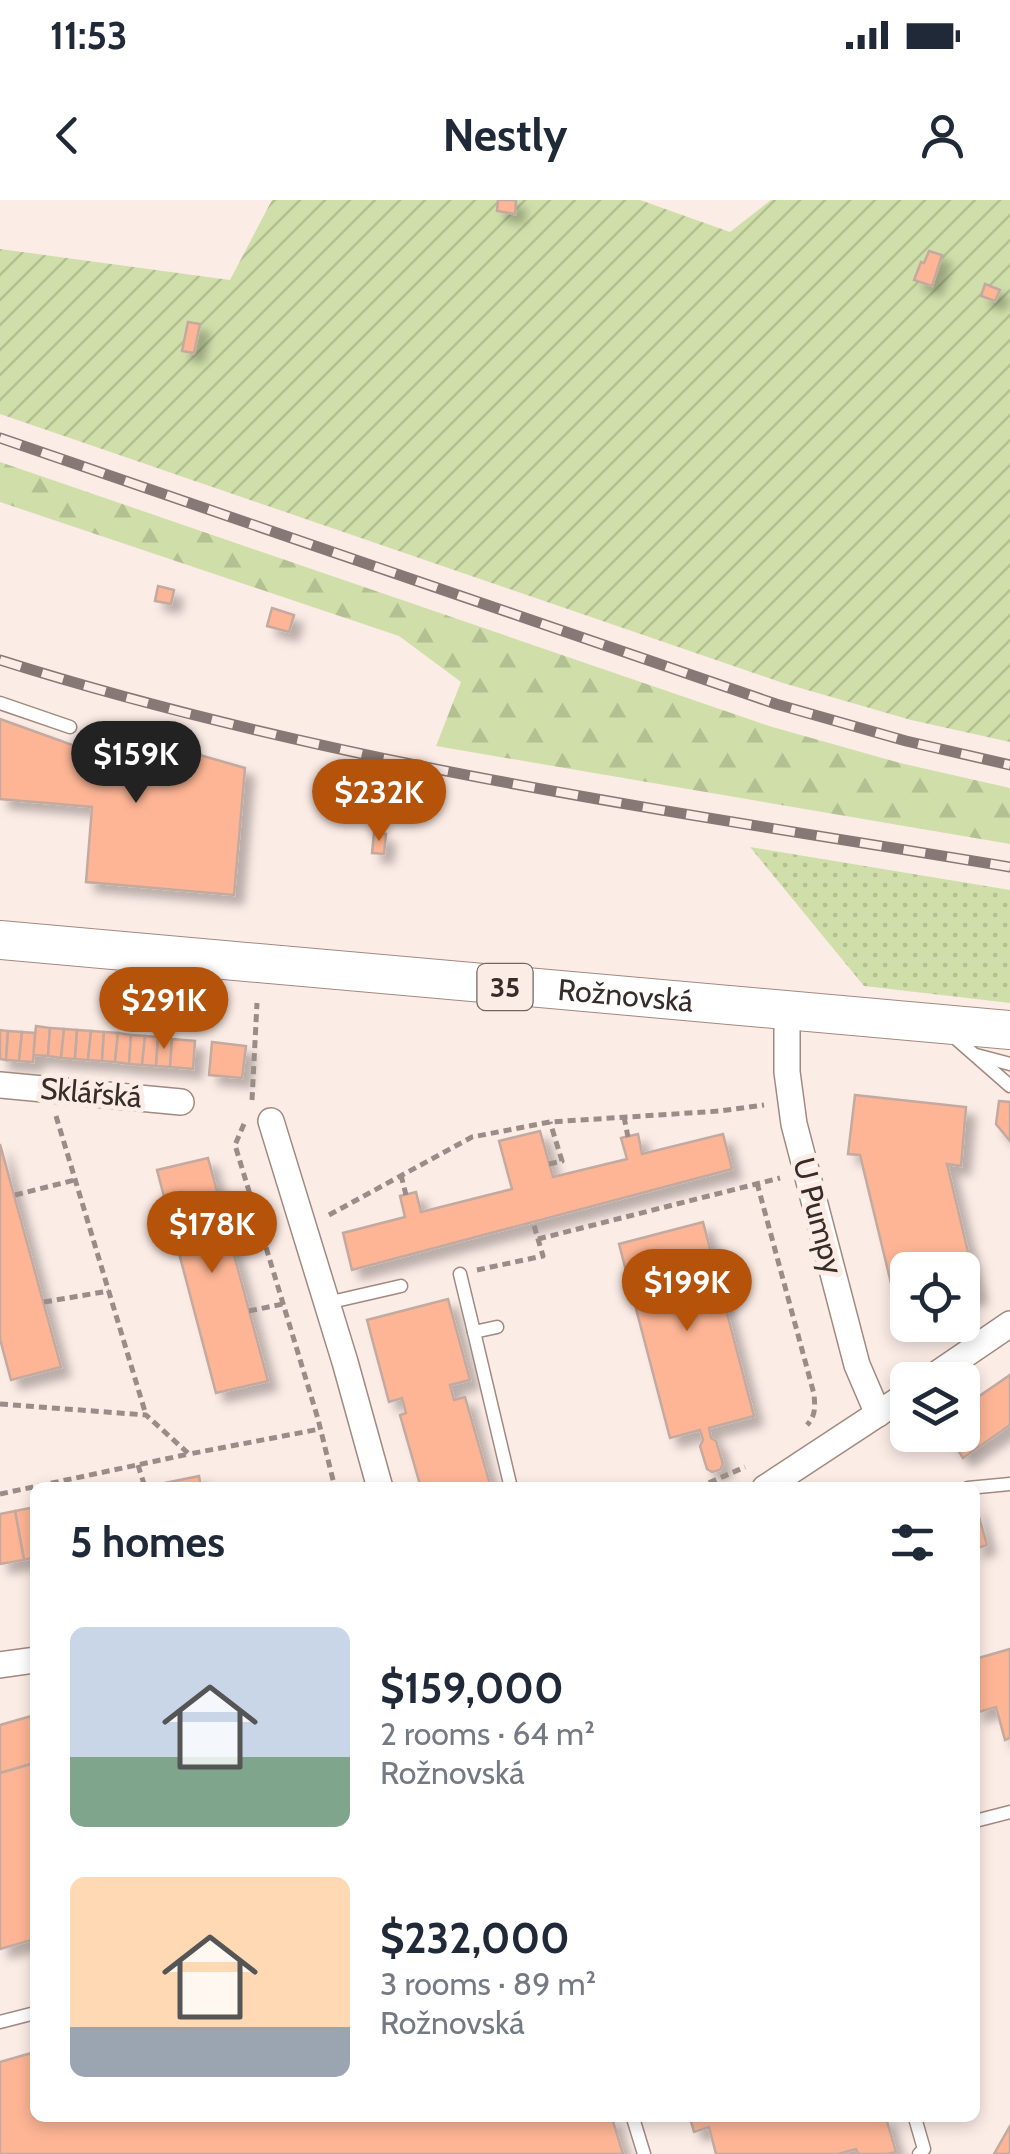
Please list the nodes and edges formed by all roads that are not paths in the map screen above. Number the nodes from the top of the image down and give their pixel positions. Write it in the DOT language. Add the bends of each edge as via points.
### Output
graph roads {
  1 [pos="0,703"];
  2 [pos="70,727"];
  3 [pos="0,940"];
  4 [pos="787,1012"];
  5 [pos="940,1024"];
  6 [pos="1010,1030"];
  7 [pos="974,1054"];
  8 [pos="1010,1064"];
  9 [pos="0,1085"];
  10 [pos="1010,1086"];
  11 [pos="181,1102"];
  12 [pos="256,1116"];
  13 [pos="460,1274"];
  14 [pos="402,1286"];
  15 [pos="327,1303"];
  16 [pos="1010,1324"];
  17 [pos="496,1327"];
  18 [pos="474,1332"];
  19 [pos="954,1362"];
  20 [pos="890,1406"];
  21 [pos="878,1414"];
  22 [pos="378,1482"];
  23 [pos="510,1482"];
  24 [pos="773,1482"];
  25 [pos="1010,1484"];
  26 [pos="980,1487"];
  27 [pos="30,1661"];
  28 [pos="0,1666"];
  29 [pos="1010,1812"];
  30 [pos="980,1820"];
  31 [pos="30,2014"];
  32 [pos="0,2022"];
  33 [pos="634,2122"];
  34 [pos="916,2122"];
  35 [pos="644,2154"];
  36 [pos="919,2154"];
  1 -- 2 [label="lane"];
  3 -- 4 [label="main road, Rožnovská / 35"];
  4 -- 5 [label="main road, Rožnovská / 35"];
  4 -- 21 [label="street, U Pumpy" via="794,1124 858,1365"];
  5 -- 6 [label="main road, Rožnovská / 35"];
  5 -- 7 [label="lane"];
  7 -- 8 [label="lane"];
  7 -- 10 [label="lane"];
  9 -- 11 [label="street, Sklářská"];
  12 -- 15 [label="street"];
  13 -- 18 [label="lane"];
  14 -- 15 [label="lane"];
  15 -- 22 [label="street"];
  16 -- 19 [label="street"];
  17 -- 18 [label="lane"];
  18 -- 23 [label="lane"];
  20 -- 21 [label="street"];
  21 -- 24 [label="street"];
  25 -- 26 [label="lane"];
  27 -- 28 [label="street"];
  29 -- 30 [label="lane"];
  31 -- 32 [label="lane"];
  33 -- 35 [label="lane"];
  34 -- 36 [label="lane" via="924,2149"];
}
